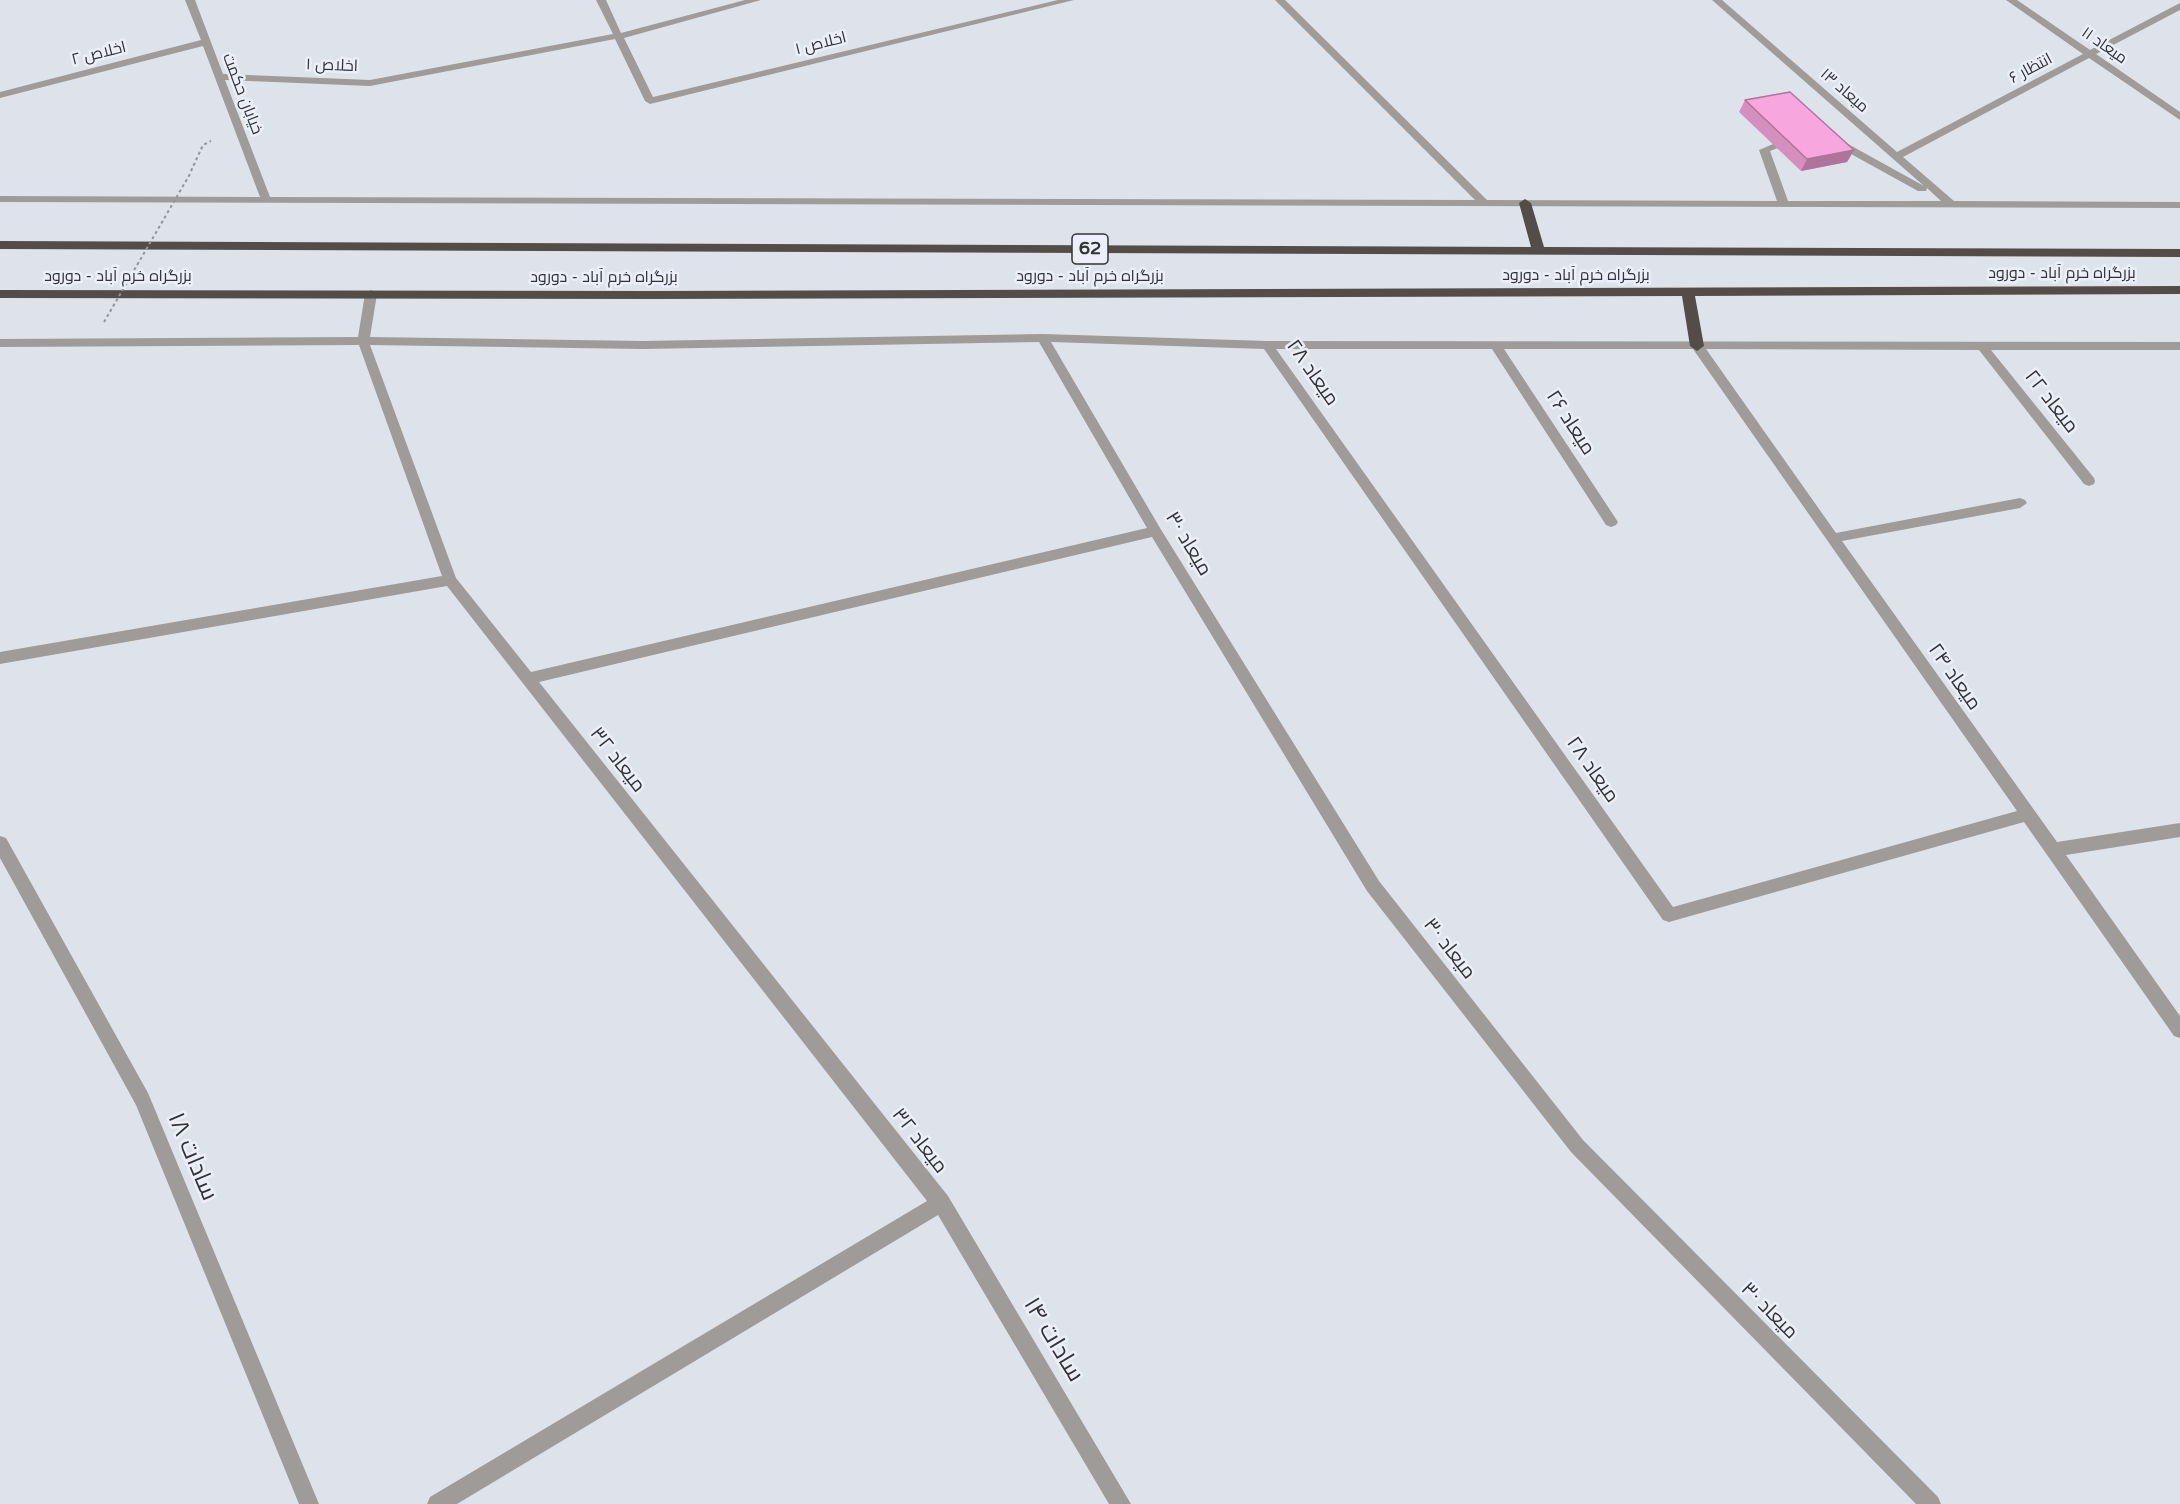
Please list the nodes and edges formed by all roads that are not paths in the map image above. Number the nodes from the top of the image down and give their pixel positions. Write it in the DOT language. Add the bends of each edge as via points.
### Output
graph roads {
  1 [pos="601,0"];
  2 [pos="756,0"];
  3 [pos="1069,0"];
  4 [pos="1280,0"];
  5 [pos="1717,0"];
  6 [pos="2011,0"];
  7 [pos="193,1"];
  8 [pos="2180,6"];
  9 [pos="619,36"];
  10 [pos="206,42"];
  11 [pos="2091,55"];
  12 [pos="219,77"];
  13 [pos="0,95"];
  14 [pos="2180,117"];
  15 [pos="1804,140"];
  16 [pos="1824,143"];
  17 [pos="1896,157"];
  18 [pos="0,199"];
  19 [pos="266,200"];
  20 [pos="1484,203"];
  21 [pos="1525,203"];
  22 [pos="1784,204"];
  23 [pos="1951,204"];
  24 [pos="2180,205"];
  25 [pos="0,245"];
  26 [pos="1539,251"];
  27 [pos="2180,253"];
  28 [pos="2180,290"];
  29 [pos="1688,292"];
  30 [pos="0,294"];
  31 [pos="371,294"];
  32 [pos="1043,338"];
  33 [pos="363,341"];
  34 [pos="0,343"];
  35 [pos="1267,345"];
  36 [pos="1496,346"];
  37 [pos="1697,346"];
  38 [pos="1982,346"];
  39 [pos="2180,346"];
  40 [pos="2089,481"];
  41 [pos="2020,503"];
  42 [pos="1611,522"];
  43 [pos="1155,531"];
  44 [pos="1833,538"];
  45 [pos="450,580"];
  46 [pos="0,658"];
  47 [pos="526,679"];
  48 [pos="2027,815"];
  49 [pos="2180,830"];
  50 [pos="0,843"];
  51 [pos="2053,850"];
  52 [pos="2180,1030"];
  53 [pos="941,1203"];
  54 [pos="309,1504"];
  55 [pos="437,1504"];
  56 [pos="1121,1504"];
  57 [pos="1930,1504"];
  1 -- 9 [label="street"];
  2 -- 9 [label="street, اخلاص ۱"];
  3 -- 9 [label="street, اخلاص ۱" via="650,101"];
  4 -- 20 [label="street"];
  5 -- 17 [label="street, میعاد ۱۳"];
  6 -- 11 [label="street, میعاد ۱۱"];
  7 -- 10 [label="street, خیابان حکمت"];
  8 -- 11 [label="street, انتظار ۶"];
  9 -- 12 [label="street, اخلاص ۱" via="370,83"];
  10 -- 12 [label="street, خیابان حکمت"];
  10 -- 13 [label="street, اخلاص ۲"];
  11 -- 14 [label="street, میعاد ۱۱"];
  11 -- 17 [label="street, انتظار ۶"];
  12 -- 19 [label="street, خیابان حکمت"];
  15 -- 22 [label="street" via="1793,139 1764,150"];
  16 -- 23 [label="street" via="1844,146"];
  17 -- 23 [label="street, میعاد ۱۳"];
  18 -- 19 [label="street"];
  19 -- 20 [label="street"];
  20 -- 21 [label="street"];
  21 -- 22 [label="street"];
  21 -- 26 [label="highway"];
  22 -- 23 [label="street"];
  23 -- 24 [label="street"];
  25 -- 26 [label="highway, 62"];
  26 -- 27 [label="highway, 62"];
  28 -- 29 [label="highway, بزرگراه خرم آباد - دورود"];
  29 -- 31 [label="highway, بزرگراه خرم آباد - دورود"];
  29 -- 37 [label="highway"];
  30 -- 31 [label="highway, بزرگراه خرم آباد - دورود"];
  31 -- 33 [label="street, میعاد ۳۲"];
  32 -- 33 [label="street" via="643,345"];
  32 -- 35 [label="street"];
  32 -- 43 [label="street, میعاد ۳۰"];
  33 -- 34 [label="street"];
  33 -- 45 [label="street, میعاد ۳۲"];
  35 -- 36 [label="street"];
  35 -- 48 [label="street, میعاد ۲۸" via="1669,915"];
  36 -- 37 [label="street"];
  36 -- 42 [label="street, میعاد ۲۶"];
  37 -- 38 [label="street"];
  37 -- 44 [label="street, میعاد ۲۴"];
  38 -- 39 [label="street"];
  38 -- 40 [label="street, میعاد ۲۲"];
  41 -- 44 [label="street"];
  43 -- 47 [label="street"];
  43 -- 57 [label="street, میعاد ۳۰" via="1373,886 1576,1146"];
  44 -- 48 [label="street, میعاد ۲۴"];
  45 -- 46 [label="street"];
  45 -- 47 [label="street, میعاد ۳۲"];
  47 -- 53 [label="street, میعاد ۳۲"];
  48 -- 51 [label="street, میعاد ۲۴"];
  49 -- 51 [label="street"];
  50 -- 54 [label="street, سادات ۱۸" via="142,1099"];
  51 -- 52 [label="street, میعاد ۲۴"];
  53 -- 55 [label="street"];
  53 -- 56 [label="street, سادات ۱۴"];
}
